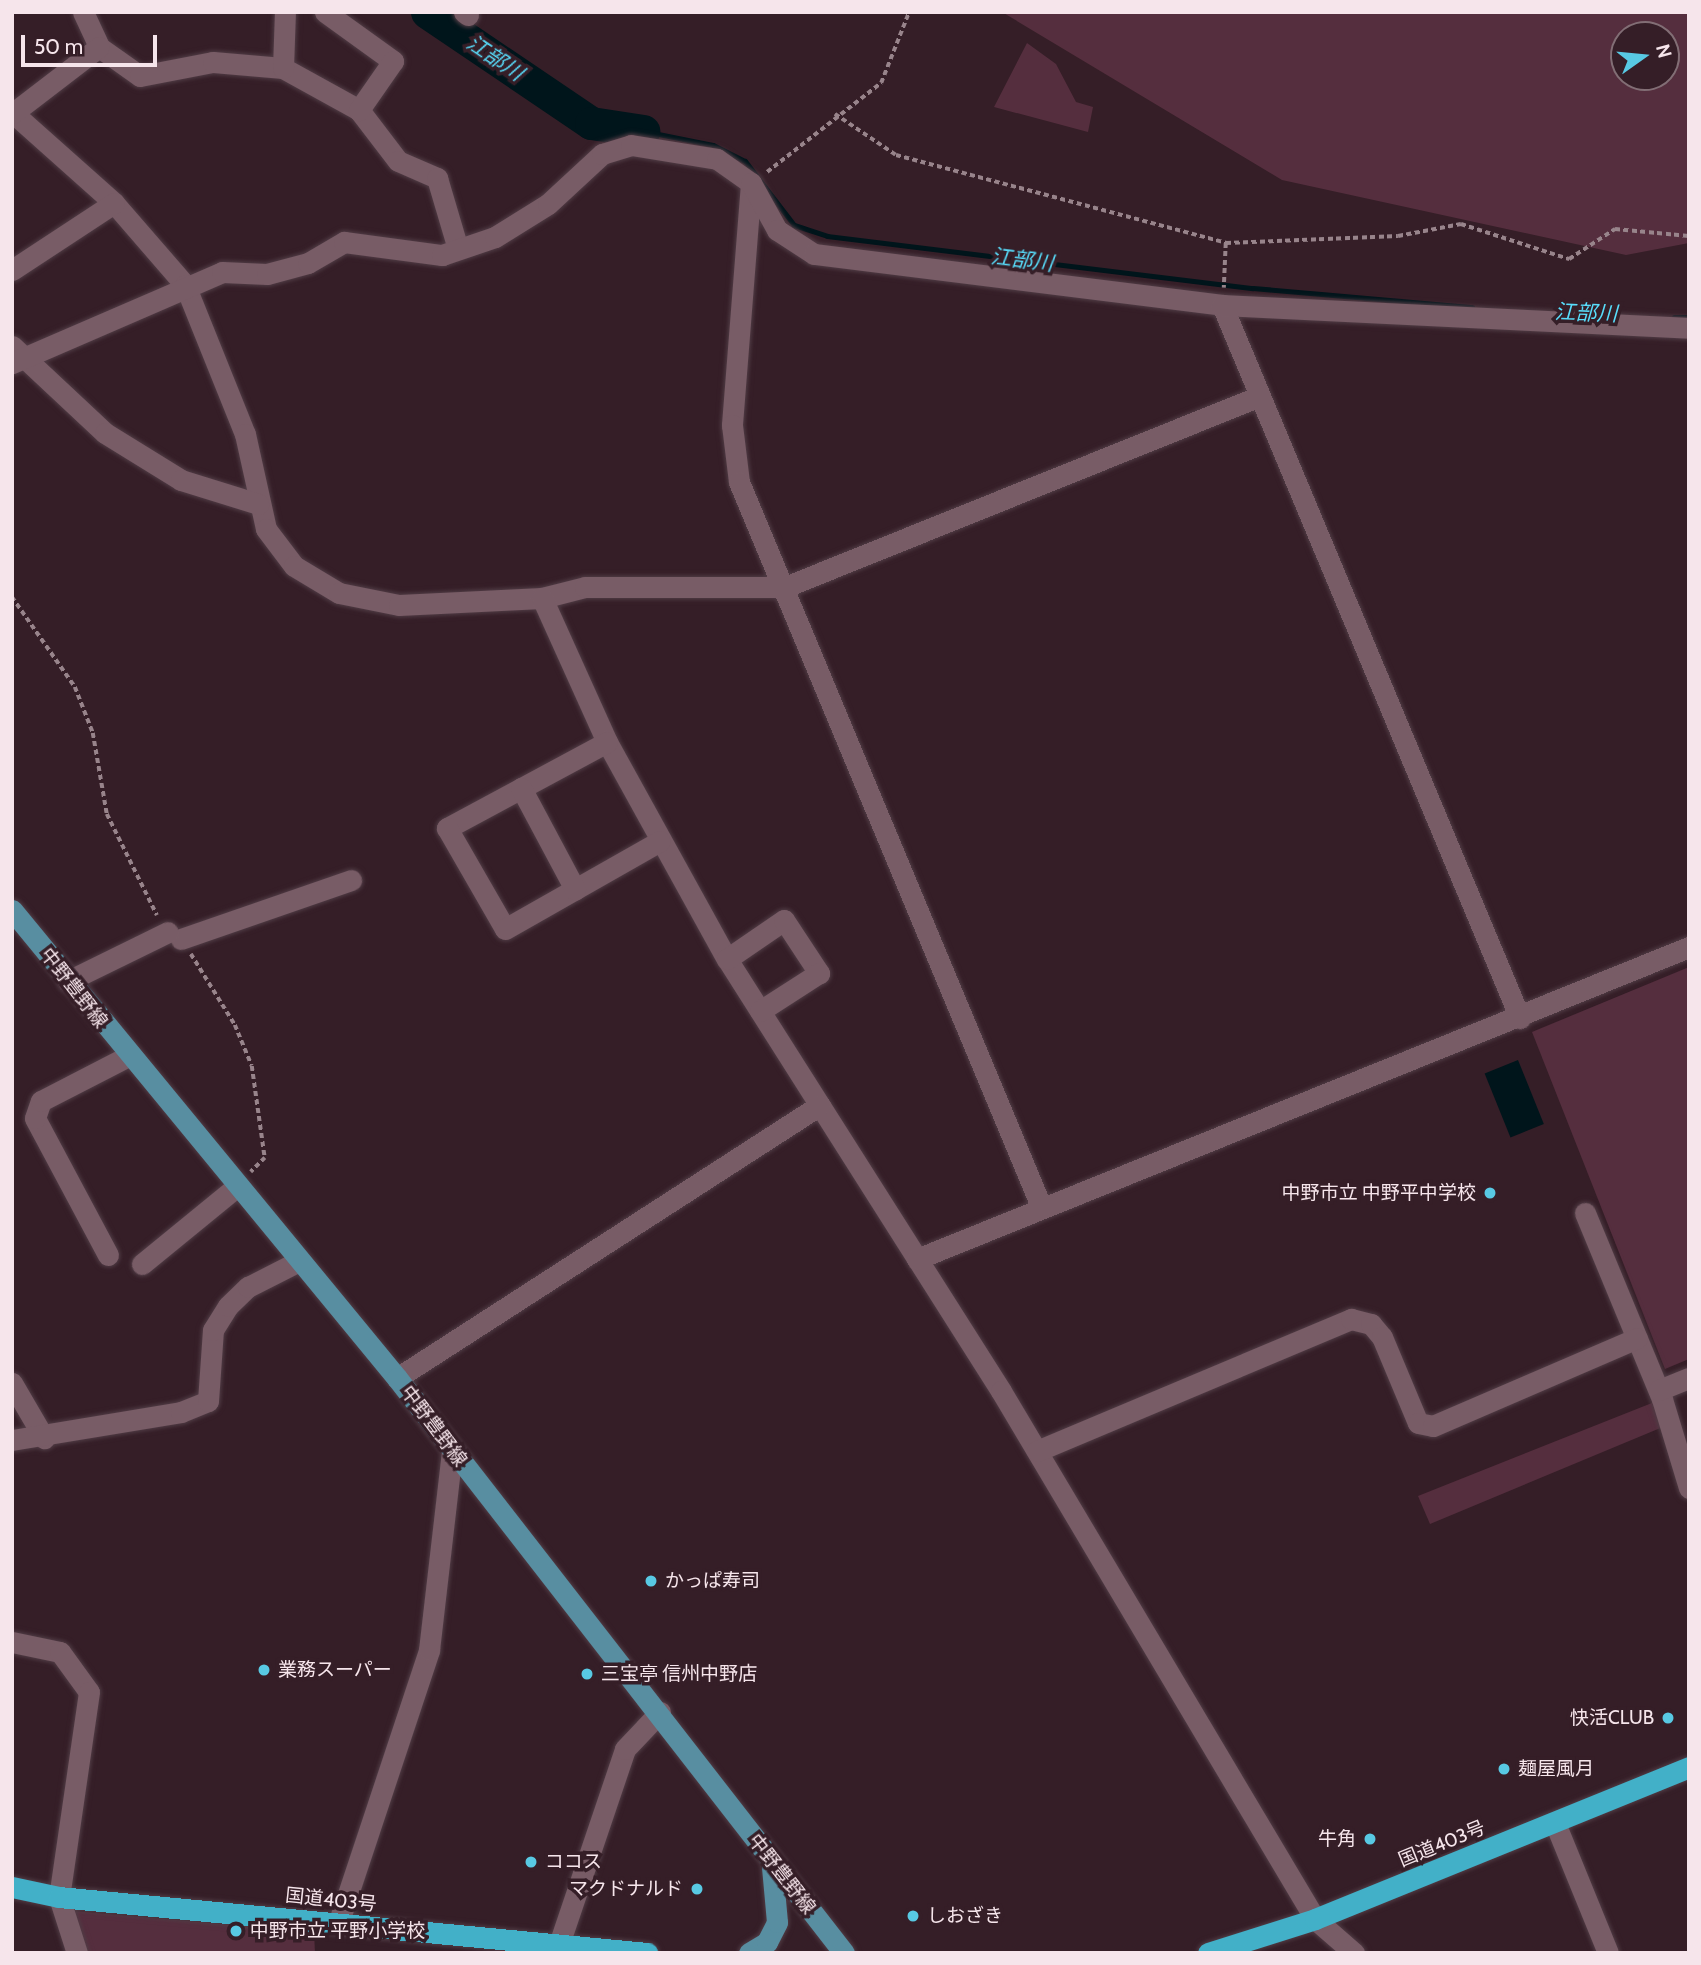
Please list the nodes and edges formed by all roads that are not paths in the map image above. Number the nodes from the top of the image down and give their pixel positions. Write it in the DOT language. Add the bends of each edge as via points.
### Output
graph roads {
  1 [pos="83,12"];
  2 [pos="285,12"];
  3 [pos="325,12"];
  4 [pos="99,47"];
  5 [pos="283,68"];
  6 [pos="359,110"];
  7 [pos="13,113"];
  8 [pos="751,183"];
  9 [pos="114,203"];
  10 [pos="458,250"];
  11 [pos="12,270"];
  12 [pos="185,285"];
  13 [pos="1222,306"];
  14 [pos="1689,328"];
  15 [pos="17,356"];
  16 [pos="1260,396"];
  17 [pos="258,504"];
  18 [pos="785,587"];
  19 [pos="542,598"];
  20 [pos="607,742"];
  21 [pos="521,788"];
  22 [pos="660,841"];
  23 [pos="351,880"];
  24 [pos="575,889"];
  25 [pos="12,909"];
  26 [pos="1689,947"];
  27 [pos="727,959"];
  28 [pos="68,981"];
  29 [pos="760,1011"];
  30 [pos="1520,1018"];
  31 [pos="128,1056"];
  32 [pos="820,1105"];
  33 [pos="236,1187"];
  34 [pos="1041,1206"];
  35 [pos="1585,1213"];
  36 [pos="108,1255"];
  37 [pos="917,1259"];
  38 [pos="299,1261"];
  39 [pos="142,1264"];
  40 [pos="1637,1338"];
  41 [pos="397,1378"];
  42 [pos="1689,1378"];
  43 [pos="12,1383"];
  44 [pos="1659,1390"];
  45 [pos="44,1438"];
  46 [pos="12,1440"];
  47 [pos="1037,1451"];
  48 [pos="452,1452"];
  49 [pos="1689,1488"];
  50 [pos="12,1642"];
  51 [pos="660,1712"];
  52 [pos="1689,1767"];
  53 [pos="1555,1824"];
  54 [pos="766,1856"];
  55 [pos="12,1887"];
  56 [pos="59,1897"];
  57 [pos="1315,1919"];
  58 [pos="338,1924"];
  59 [pos="555,1949"];
  60 [pos="78,1953"];
  61 [pos="646,1953"];
  62 [pos="749,1953"];
  63 [pos="844,1953"];
  64 [pos="1208,1953"];
  65 [pos="1354,1953"];
  66 [pos="1608,1953"];
  1 -- 4 [label="street"];
  2 -- 5 [label="street"];
  3 -- 6 [label="street" via="393,61"];
  4 -- 5 [label="street" via="140,76 213,62"];
  4 -- 7 [label="street"];
  5 -- 6 [label="street"];
  6 -- 10 [label="street" via="398,161 437,178"];
  7 -- 9 [label="street"];
  8 -- 10 [label="street" via="717,159 632,145 602,154 528,219"];
  8 -- 13 [label="street" via="777,230 814,254"];
  8 -- 18 [label="street" via="732,425 739,482"];
  9 -- 11 [label="street"];
  9 -- 12 [label="street"];
  10 -- 12 [label="street" via="442,255 345,242 308,263 267,274 222,272"];
  12 -- 15 [label="street"];
  12 -- 17 [label="street" via="245,434"];
  13 -- 14 [label="street"];
  13 -- 16 [label="street"];
  15 -- 17 [label="street" via="105,433 181,480"];
  16 -- 18 [label="street"];
  16 -- 30 [label="street"];
  17 -- 19 [label="street" via="266,528 294,566 339,593 399,605"];
  18 -- 19 [label="street" via="585,587"];
  18 -- 34 [label="street"];
  19 -- 20 [label="street"];
  20 -- 21 [label="street"];
  20 -- 22 [label="street"];
  21 -- 24 [label="street"];
  21 -- 24 [label="street" via="447,828 505,929"];
  22 -- 24 [label="street"];
  22 -- 27 [label="street"];
  23 -- 28 [label="street" via="174,936"];
  25 -- 28 [label="main road, 中野豊野線"];
  26 -- 30 [label="street"];
  27 -- 29 [label="street"];
  27 -- 29 [label="street" via="784,920 819,973"];
  28 -- 31 [label="main road, 中野豊野線"];
  29 -- 32 [label="street"];
  30 -- 34 [label="street"];
  31 -- 33 [label="main road, 中野豊野線"];
  31 -- 36 [label="street" via="41,1101 35,1118"];
  32 -- 37 [label="street"];
  32 -- 41 [label="street"];
  33 -- 38 [label="main road, 中野豊野線"];
  33 -- 39 [label="street"];
  34 -- 37 [label="street"];
  35 -- 40 [label="street"];
  37 -- 47 [label="street"];
  38 -- 41 [label="main road, 中野豊野線"];
  38 -- 45 [label="street" via="248,1287 213,1329 208,1401"];
  40 -- 44 [label="street"];
  40 -- 47 [label="street" via="1433,1426 1418,1423 1382,1337 1371,1324 1351,1320"];
  41 -- 48 [label="main road, 中野豊野線"];
  42 -- 44 [label="street"];
  43 -- 45 [label="street"];
  44 -- 49 [label="street"];
  45 -- 46 [label="street"];
  47 -- 57 [label="street"];
  48 -- 51 [label="main road, 中野豊野線"];
  48 -- 58 [label="street" via="429,1650"];
  50 -- 56 [label="street" via="61,1652 89,1692"];
  51 -- 54 [label="main road, 中野豊野線"];
  51 -- 59 [label="street" via="625,1749"];
  52 -- 53 [label="highway, 国道403号"];
  53 -- 57 [label="highway, 国道403号"];
  53 -- 66 [label="street"];
  54 -- 62 [label="main road" via="778,1887 777,1922 767,1942"];
  54 -- 63 [label="main road, 中野豊野線"];
  55 -- 56 [label="highway, 国道403号"];
  56 -- 58 [label="highway, 国道403号"];
  56 -- 60 [label="street"];
  57 -- 64 [label="highway, 国道403号"];
  57 -- 65 [label="street"];
  58 -- 59 [label="highway, 国道403号"];
  59 -- 61 [label="highway, 国道403号"];
}
